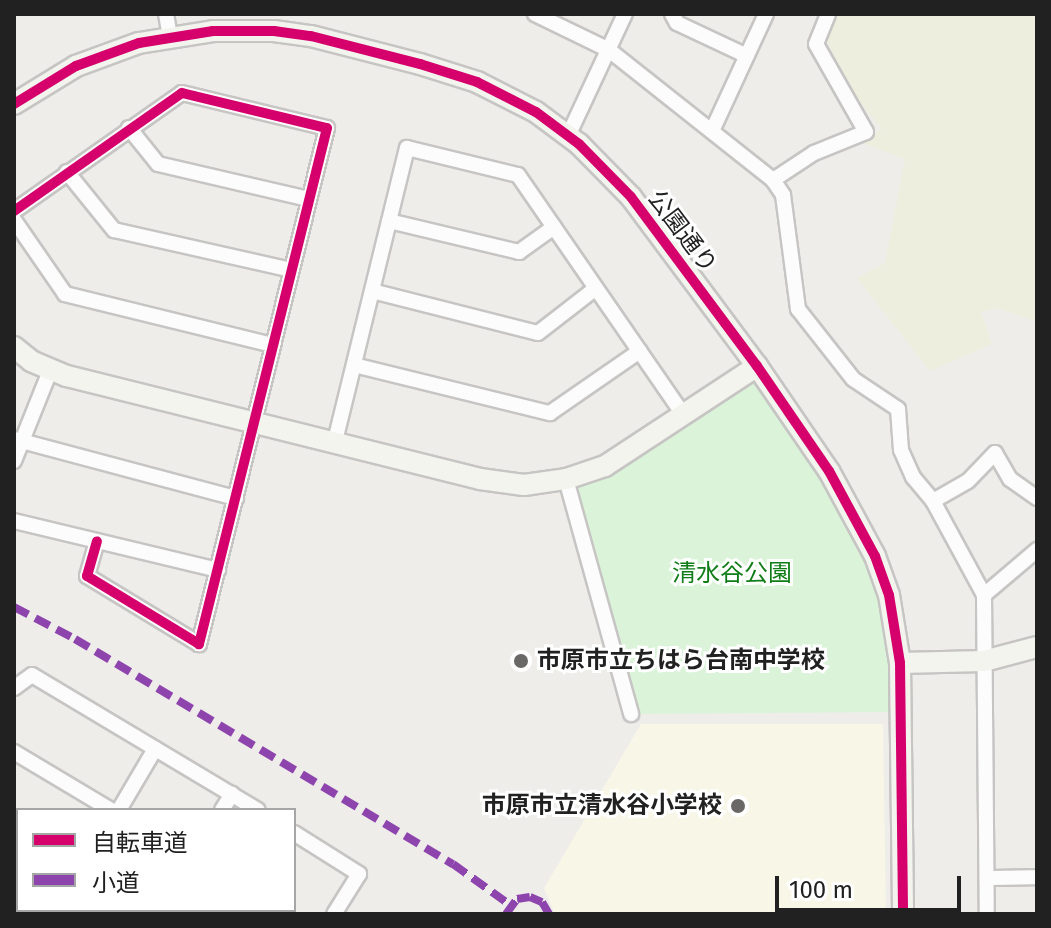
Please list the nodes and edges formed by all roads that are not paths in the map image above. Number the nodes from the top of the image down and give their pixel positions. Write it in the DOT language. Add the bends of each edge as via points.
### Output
graph roads {
  1 [pos="166,14"];
  2 [pos="535,14"];
  3 [pos="625,14"];
  4 [pos="672,14"];
  5 [pos="766,14"];
  6 [pos="828,14"];
  7 [pos="170,36"];
  8 [pos="609,50"];
  9 [pos="747,56"];
  10 [pos="14,104"];
  11 [pos="129,128"];
  12 [pos="712,131"];
  13 [pos="568,136"];
  14 [pos="67,172"];
  15 [pos="773,180"];
  16 [pos="309,199"];
  17 [pos="14,211"];
  18 [pos="14,220"];
  19 [pos="389,221"];
  20 [pos="554,227"];
  21 [pos="291,270"];
  22 [pos="596,288"];
  23 [pos="372,291"];
  24 [pos="272,345"];
  25 [pos="14,347"];
  26 [pos="640,351"];
  27 [pos="354,365"];
  28 [pos="757,366"];
  29 [pos="50,371"];
  30 [pos="683,414"];
  31 [pos="255,421"];
  32 [pos="18,441"];
  33 [pos="335,441"];
  34 [pos="14,461"];
  35 [pos="566,479"];
  36 [pos="236,498"];
  37 [pos="1037,498"];
  38 [pos="933,501"];
  39 [pos="14,521"];
  40 [pos="97,541"];
  41 [pos="1037,550"];
  42 [pos="218,570"];
  43 [pos="984,595"];
  44 [pos="1037,647"];
  45 [pos="984,661"];
  46 [pos="900,663"];
  47 [pos="14,688"];
  48 [pos="631,714"];
  49 [pos="155,749"];
  50 [pos="14,752"];
  51 [pos="232,794"];
  52 [pos="108,808"];
  53 [pos="120,808"];
  54 [pos="223,808"];
  55 [pos="255,808"];
  56 [pos="296,834"];
  57 [pos="1037,877"];
  58 [pos="987,878"];
  59 [pos="334,914"];
  60 [pos="903,914"];
  61 [pos="987,914"];
  1 -- 7 [label="street"];
  2 -- 8 [label="street"];
  3 -- 8 [label="street"];
  4 -- 9 [label="street" via="677,23"];
  5 -- 9 [label="street"];
  6 -- 15 [label="street" via="816,44 866,132 814,153"];
  7 -- 10 [label="street, 公園通り" via="76,66"];
  7 -- 13 [label="street, 公園通り" via="274,31 311,36 420,64 507,96"];
  8 -- 12 [label="street"];
  8 -- 13 [label="street"];
  9 -- 12 [label="street"];
  11 -- 14 [label="street"];
  11 -- 16 [label="street" via="158,164"];
  11 -- 16 [label="street" via="182,93 327,128"];
  12 -- 15 [label="street"];
  13 -- 28 [label="street, 公園通り" via="631,197"];
  14 -- 17 [label="street"];
  14 -- 21 [label="street" via="114,230"];
  15 -- 38 [label="street" via="783,195 798,309 853,379 898,409 901,450 913,477"];
  16 -- 21 [label="street"];
  18 -- 24 [label="street" via="65,294"];
  19 -- 20 [label="street" via="519,252"];
  19 -- 20 [label="street" via="407,148 518,175"];
  19 -- 23 [label="street"];
  20 -- 22 [label="street"];
  21 -- 24 [label="street"];
  22 -- 23 [label="street" via="538,333"];
  22 -- 26 [label="street"];
  23 -- 27 [label="street"];
  24 -- 31 [label="street"];
  25 -- 29 [label="street"];
  26 -- 27 [label="street" via="550,413"];
  26 -- 30 [label="street"];
  27 -- 33 [label="street"];
  28 -- 30 [label="street"];
  28 -- 46 [label="street, 公園通り" via="829,471 875,556 889,595"];
  29 -- 31 [label="street"];
  29 -- 32 [label="street"];
  30 -- 35 [label="street" via="605,466"];
  31 -- 33 [label="street"];
  31 -- 36 [label="street"];
  32 -- 34 [label="street"];
  32 -- 36 [label="street"];
  33 -- 35 [label="street" via="505,484"];
  35 -- 48 [label="street"];
  36 -- 42 [label="street"];
  37 -- 38 [label="street" via="1010,479 995,453 968,481"];
  38 -- 43 [label="street"];
  39 -- 40 [label="street"];
  40 -- 42 [label="street"];
  40 -- 42 [label="street" via="87,576 199,644"];
  41 -- 43 [label="street"];
  43 -- 45 [label="street"];
  44 -- 45 [label="street"];
  45 -- 46 [label="street"];
  45 -- 58 [label="street"];
  46 -- 60 [label="street, 公園通り"];
  47 -- 49 [label="street" via="32,675"];
  49 -- 51 [label="street"];
  49 -- 53 [label="street"];
  50 -- 52 [label="street"];
  51 -- 54 [label="street"];
  51 -- 55 [label="street"];
  56 -- 59 [label="street" via="359,874"];
  57 -- 58 [label="street"];
  58 -- 61 [label="street"];
}
